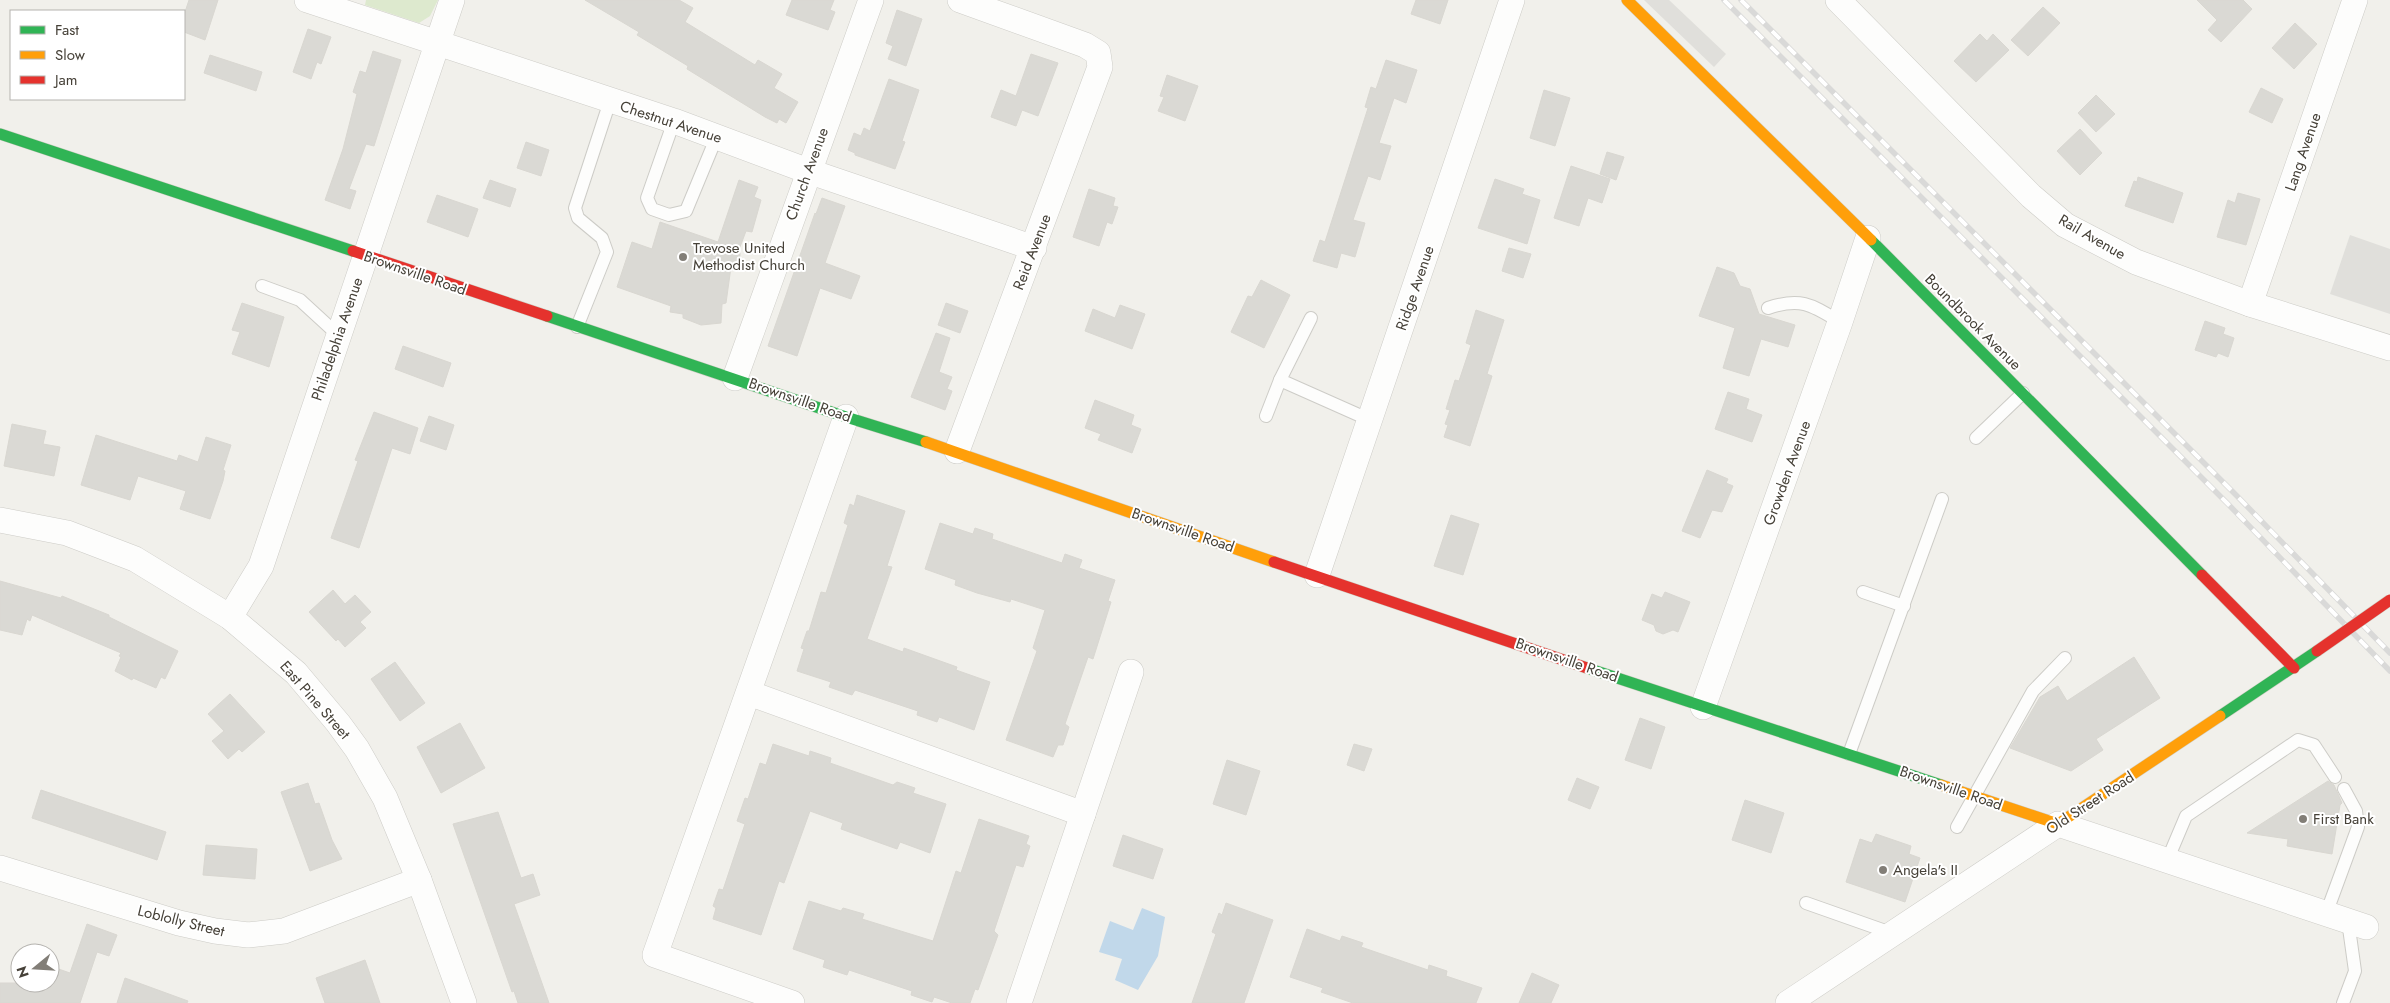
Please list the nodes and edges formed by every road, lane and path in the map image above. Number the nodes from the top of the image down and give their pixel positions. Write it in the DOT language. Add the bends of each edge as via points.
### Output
graph roads {
  1 [pos="307,0"];
  2 [pos="452,0"];
  3 [pos="871,0"];
  4 [pos="960,0"];
  5 [pos="1512,0"];
  6 [pos="1627,0"];
  7 [pos="1838,0"];
  8 [pos="2346,6"];
  9 [pos="436,43"];
  10 [pos="610,101"];
  11 [pos="674,121"];
  12 [pos="0,134"];
  13 [pos="717,136"];
  14 [pos="808,171"];
  15 [pos="1868,238"];
  16 [pos="1034,248"];
  17 [pos="366,256"];
  18 [pos="262,286"];
  19 [pos="2250,304"];
  20 [pos="1768,308"];
  21 [pos="1311,318"];
  22 [pos="1840,322"];
  23 [pos="578,327"];
  24 [pos="337,334"];
  25 [pos="2390,348"];
  26 [pos="735,378"];
  27 [pos="1280,380"];
  28 [pos="2023,394"];
  29 [pos="1266,416"];
  30 [pos="846,417"];
  31 [pos="1370,420"];
  32 [pos="1976,438"];
  33 [pos="957,451"];
  34 [pos="1942,499"];
  35 [pos="0,520"];
  36 [pos="1317,575"];
  37 [pos="1863,592"];
  38 [pos="2390,600"];
  39 [pos="1904,606"];
  40 [pos="230,617"];
  41 [pos="2065,658"];
  42 [pos="2294,668"];
  43 [pos="1131,672"];
  44 [pos="749,693"];
  45 [pos="1703,707"];
  46 [pos="1849,754"];
  47 [pos="2335,777"];
  48 [pos="2344,790"];
  49 [pos="1974,796"];
  50 [pos="1083,814"];
  51 [pos="2058,824"];
  52 [pos="1957,827"];
  53 [pos="2167,861"];
  54 [pos="0,868"];
  55 [pos="419,880"];
  56 [pos="1806,903"];
  57 [pos="2347,921"];
  58 [pos="1894,934"];
  59 [pos="464,1003"];
  60 [pos="792,1003"];
  61 [pos="1019,1003"];
  62 [pos="1788,1003"];
  63 [pos="2343,1003"];
  1 -- 9 [label="street, Chestnut Avenue"];
  2 -- 9 [label="street, Philadelphia Avenue"];
  3 -- 14 [label="street, Church Avenue"];
  4 -- 16 [label="street, Reid Avenue" via="1085,45 1098,53 1100,67"];
  5 -- 31 [label="street, Ridge Avenue"];
  6 -- 15 [label="street, Boundbrook Avenue"];
  7 -- 19 [label="street, Rail Avenue" via="2031,196 2065,225 2136,262"];
  8 -- 19 [label="street, Lang Avenue"];
  9 -- 10 [label="street, Chestnut Avenue"];
  9 -- 17 [label="street, Philadelphia Avenue"];
  10 -- 11 [label="street, Chestnut Avenue"];
  10 -- 23 [label="lane" via="575,208 578,218 602,238 607,252"];
  11 -- 13 [label="street, Chestnut Avenue"];
  11 -- 13 [label="lane" via="647,198 652,209 669,215 686,211"];
  12 -- 17 [label="street, Brownsville Road"];
  13 -- 14 [label="street, Chestnut Avenue"];
  14 -- 16 [label="street, Chestnut Avenue"];
  14 -- 26 [label="street, Church Avenue"];
  15 -- 22 [label="street, Growden Avenue"];
  15 -- 28 [label="street, Boundbrook Avenue"];
  16 -- 33 [label="street, Reid Avenue"];
  17 -- 23 [label="street, Brownsville Road"];
  17 -- 24 [label="street, Philadelphia Avenue"];
  18 -- 24 [label="lane" via="300,300"];
  19 -- 25 [label="street, Rail Avenue"];
  20 -- 22 [label="lane" via="1786,302 1800,302"];
  21 -- 27 [label="lane"];
  22 -- 45 [label="street, Growden Avenue"];
  23 -- 26 [label="street, Brownsville Road"];
  24 -- 40 [label="street, Philadelphia Avenue" via="261,566"];
  26 -- 30 [label="street, Brownsville Road"];
  27 -- 29 [label="lane"];
  27 -- 31 [label="lane"];
  28 -- 32 [label="lane"];
  28 -- 42 [label="street, Boundbrook Avenue"];
  30 -- 33 [label="street, Brownsville Road"];
  30 -- 44 [label="street"];
  31 -- 36 [label="street, Ridge Avenue"];
  33 -- 36 [label="street, Brownsville Road"];
  34 -- 39 [label="lane"];
  35 -- 40 [label="street, East Pine Street" via="67,533 112,549"];
  36 -- 45 [label="street, Brownsville Road"];
  37 -- 39 [label="lane"];
  38 -- 42 [label="street, Old Street Road, bridge"];
  39 -- 46 [label="lane"];
  40 -- 55 [label="street, East Pine Street" via="296,674 347,736 385,798"];
  41 -- 49 [label="lane" via="2033,691"];
  42 -- 51 [label="street, Old Street Road"];
  43 -- 50 [label="street"];
  44 -- 50 [label="street"];
  44 -- 60 [label="street" via="655,955"];
  45 -- 46 [label="street, Brownsville Road"];
  46 -- 49 [label="street, Brownsville Road"];
  47 -- 53 [label="lane" via="2314,745 2298,740 2186,816"];
  48 -- 57 [label="lane" via="2356,811 2358,827"];
  49 -- 51 [label="street, Brownsville Road"];
  49 -- 52 [label="lane"];
  50 -- 61 [label="street"];
  51 -- 53 [label="street, Brownsville Road"];
  51 -- 58 [label="street, Old Street Road"];
  53 -- 57 [label="street, Brownsville Road"];
  54 -- 55 [label="street, Loblolly Street" via="179,923 215,932 248,935 284,931"];
  55 -- 59 [label="street, East Pine Street"];
  56 -- 58 [label="lane"];
  57 -- 63 [label="lane" via="2356,970"];
  58 -- 62 [label="street, Old Street Road"];
}
